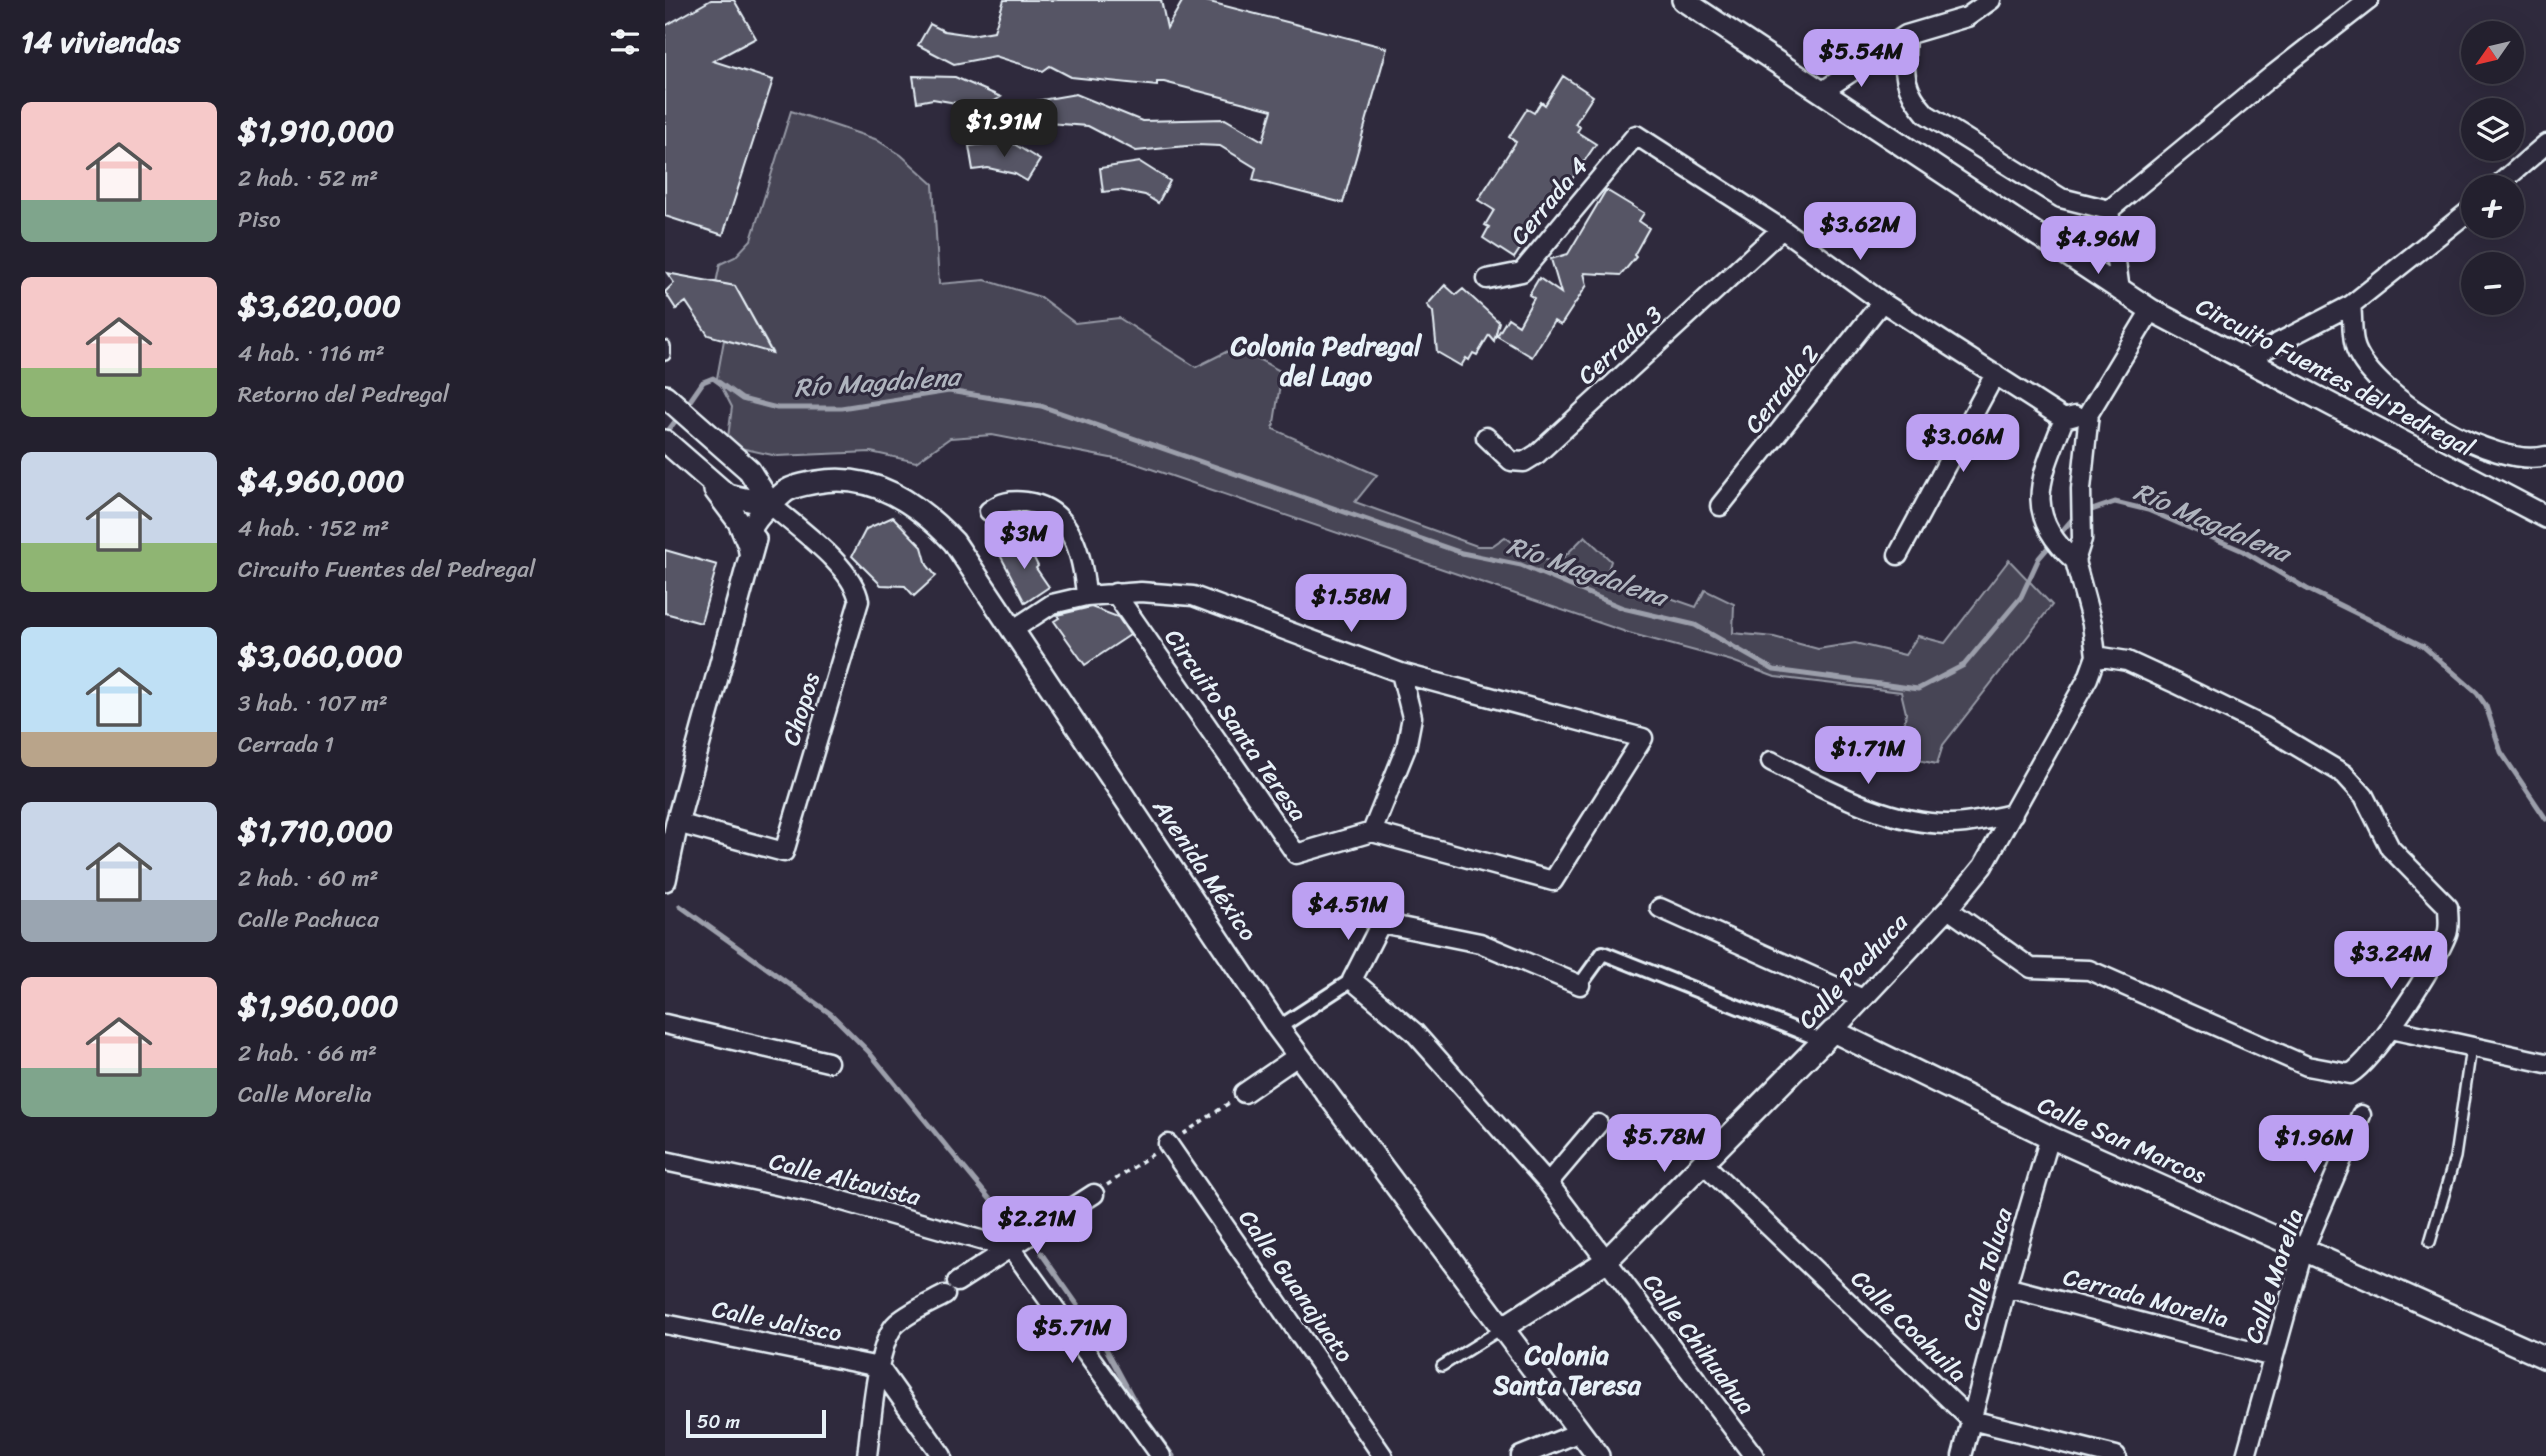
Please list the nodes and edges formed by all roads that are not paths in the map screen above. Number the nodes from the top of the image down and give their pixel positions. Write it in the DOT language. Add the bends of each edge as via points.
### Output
graph roads {
  1 [pos="1683,0"];
  2 [pos="1991,0"];
  3 [pos="2369,0"];
  4 [pos="1906,35"];
  5 [pos="1823,91"];
  6 [pos="2546,144"];
  7 [pos="2510,175"];
  8 [pos="2109,211"];
  9 [pos="2461,218"];
  10 [pos="1782,229"];
  11 [pos="1487,279"];
  12 [pos="2120,291"];
  13 [pos="1882,302"];
  14 [pos="2351,305"];
  15 [pos="2151,310"];
  16 [pos="665,346"];
  17 [pos="665,355"];
  18 [pos="2245,360"];
  19 [pos="1995,374"];
  20 [pos="665,396"];
  21 [pos="2089,413"];
  22 [pos="2064,419"];
  23 [pos="1486,437"];
  24 [pos="665,441"];
  25 [pos="2546,456"];
  26 [pos="707,481"];
  27 [pos="771,505"];
  28 [pos="1720,506"];
  29 [pos="989,511"];
  30 [pos="2546,517"];
  31 [pos="749,546"];
  32 [pos="1898,555"];
  33 [pos="2075,561"];
  34 [pos="1115,593"];
  35 [pos="1086,596"];
  36 [pos="1014,629"];
  37 [pos="2096,656"];
  38 [pos="1401,673"];
  39 [pos="1771,761"];
  40 [pos="2013,814"];
  41 [pos="677,823"];
  42 [pos="1371,832"];
  43 [pos="665,880"];
  44 [pos="1660,908"];
  45 [pos="1948,909"];
  46 [pos="1352,980"];
  47 [pos="1580,985"];
  48 [pos="1863,999"];
  49 [pos="665,1024"];
  50 [pos="1278,1028"];
  51 [pos="2391,1029"];
  52 [pos="1829,1036"];
  53 [pos="2471,1048"];
  54 [pos="1299,1055"];
  55 [pos="828,1062"];
  56 [pos="2546,1063"];
  57 [pos="1244,1093"];
  58 [pos="2361,1115"];
  59 [pos="1598,1124"];
  60 [pos="2050,1137"];
  61 [pos="1168,1144"];
  62 [pos="665,1161"];
  63 [pos="1704,1164"];
  64 [pos="1548,1183"];
  65 [pos="1094,1194"];
  66 [pos="2430,1242"];
  67 [pos="1012,1250"];
  68 [pos="2303,1251"];
  69 [pos="1606,1261"];
  70 [pos="2006,1287"];
  71 [pos="665,1324"];
  72 [pos="1504,1327"];
  73 [pos="2273,1357"];
  74 [pos="2546,1358"];
  75 [pos="1442,1366"];
  76 [pos="879,1367"];
  77 [pos="1971,1420"];
  78 [pos="1580,1433"];
  79 [pos="867,1456"];
  80 [pos="942,1456"];
  81 [pos="1161,1456"];
  82 [pos="1383,1456"];
  83 [pos="1521,1456"];
  84 [pos="1598,1456"];
  85 [pos="1754,1456"];
  86 [pos="1962,1456"];
  87 [pos="2116,1456"];
  88 [pos="2246,1456"];
  1 -- 5 [label="street, Circuito Fuentes del Pedregal"];
  2 -- 4 [label="street" via="1967,17"];
  3 -- 8 [label="street"];
  4 -- 5 [label="street"];
  4 -- 8 [label="street" via="1904,74 1912,97 1926,114 2061,198"];
  5 -- 12 [label="street, Circuito Fuentes del Pedregal"];
  6 -- 7 [label="street"];
  8 -- 12 [label="street"];
  9 -- 14 [label="street"];
  10 -- 11 [label="street, Cerrada 4" via="1636,135 1522,272"];
  10 -- 13 [label="street"];
  10 -- 23 [label="street, Cerrada 3" via="1537,454 1524,463 1511,461"];
  12 -- 15 [label="street, Circuito Fuentes del Pedregal"];
  13 -- 19 [label="street"];
  13 -- 28 [label="street, Cerrada 2"];
  14 -- 18 [label="street"];
  14 -- 25 [label="street" via="2355,348 2406,406 2476,446 2535,459"];
  15 -- 18 [label="street, Circuito Fuentes del Pedregal"];
  15 -- 21 [label="street"];
  16 -- 17 [label="lane"];
  18 -- 30 [label="street, Circuito Fuentes del Pedregal"];
  19 -- 22 [label="street"];
  19 -- 32 [label="street"];
  20 -- 27 [label="street" via="749,470"];
  21 -- 22 [label="street"];
  21 -- 33 [label="street" via="2082,539"];
  22 -- 33 [label="street" via="2043,468 2040,501 2057,545"];
  24 -- 26 [label="street"];
  26 -- 27 [label="street" via="727,495"];
  26 -- 31 [label="street" via="729,507"];
  27 -- 31 [label="street"];
  27 -- 36 [label="street, Avenida México" via="787,490 837,478 894,493 912,503 954,542"];
  27 -- 41 [label="street, Chopos" via="839,565 853,582 859,601 784,852"];
  29 -- 35 [label="street" via="1017,501 1045,506 1059,516 1077,548"];
  31 -- 41 [label="street"];
  33 -- 37 [label="street"];
  34 -- 35 [label="street, Circuito Santa Teresa"];
  34 -- 38 [label="street, Circuito Santa Teresa" via="1193,596"];
  34 -- 42 [label="street, Circuito Santa Teresa" via="1296,854"];
  35 -- 36 [label="street, Circuito Santa Teresa" via="1052,604"];
  36 -- 50 [label="street, Avenida México"];
  37 -- 40 [label="street, Calle Pachuca"];
  37 -- 51 [label="street" via="2127,662 2263,726 2344,774 2364,796 2390,848 2448,907 2449,932"];
  38 -- 42 [label="street" via="1412,717 1406,748"];
  38 -- 42 [label="street, Circuito Santa Teresa" via="1643,738 1553,881"];
  39 -- 40 [label="street" via="1859,804 1919,821 1963,824"];
  40 -- 45 [label="street, Calle Pachuca" via="1983,866"];
  41 -- 43 [label="street"];
  44 -- 48 [label="street"];
  45 -- 48 [label="street, Calle Pachuca"];
  45 -- 51 [label="street" via="2031,968 2089,970 2307,1066 2350,1074 2361,1068"];
  46 -- 47 [label="street" via="1381,923 1481,943"];
  46 -- 50 [label="street"];
  46 -- 64 [label="street, Calle Chihuahua" via="1414,1032"];
  47 -- 52 [label="street" via="1603,953"];
  48 -- 52 [label="street, Calle Pachuca"];
  49 -- 55 [label="street"];
  50 -- 54 [label="street, Avenida México"];
  51 -- 53 [label="street"];
  52 -- 60 [label="street, Calle San Marcos"];
  52 -- 63 [label="street, Calle Pachuca"];
  53 -- 56 [label="street"];
  53 -- 66 [label="lane" via="2455,1157"];
  54 -- 57 [label="street"];
  54 -- 72 [label="street, Avenida México"];
  58 -- 68 [label="street, Calle Morelia"];
  59 -- 64 [label="street"];
  60 -- 68 [label="street, Calle San Marcos"];
  60 -- 70 [label="street, Calle Toluca"];
  61 -- 82 [label="street, Calle Guanajuato"];
  62 -- 67 [label="street, Calle Altavista" via="818,1194"];
  63 -- 69 [label="street, Calle Pachuca"];
  63 -- 77 [label="street, Calle Coahuila"];
  64 -- 69 [label="street, Calle Chihuahua"];
  65 -- 67 [label="street"];
  67 -- 76 [label="street" via="896,1324"];
  67 -- 81 [label="street"];
  68 -- 73 [label="street, Calle Morelia"];
  68 -- 74 [label="street, Calle San Marcos"];
  69 -- 72 [label="street, Calle Pachuca"];
  69 -- 85 [label="street, Calle Chihuahua"];
  70 -- 73 [label="street, Cerrada Morelia"];
  70 -- 77 [label="street, Calle Toluca"];
  71 -- 76 [label="street, Calle Jalisco"];
  72 -- 75 [label="lane"];
  72 -- 78 [label="street, Avenida México"];
  73 -- 88 [label="street, Calle Morelia"];
  76 -- 79 [label="street"];
  76 -- 80 [label="street"];
  77 -- 86 [label="street, Calle Toluca"];
  77 -- 87 [label="street, Calle Coahuila"];
  78 -- 83 [label="street"];
  78 -- 84 [label="street, Avenida México"];
}
